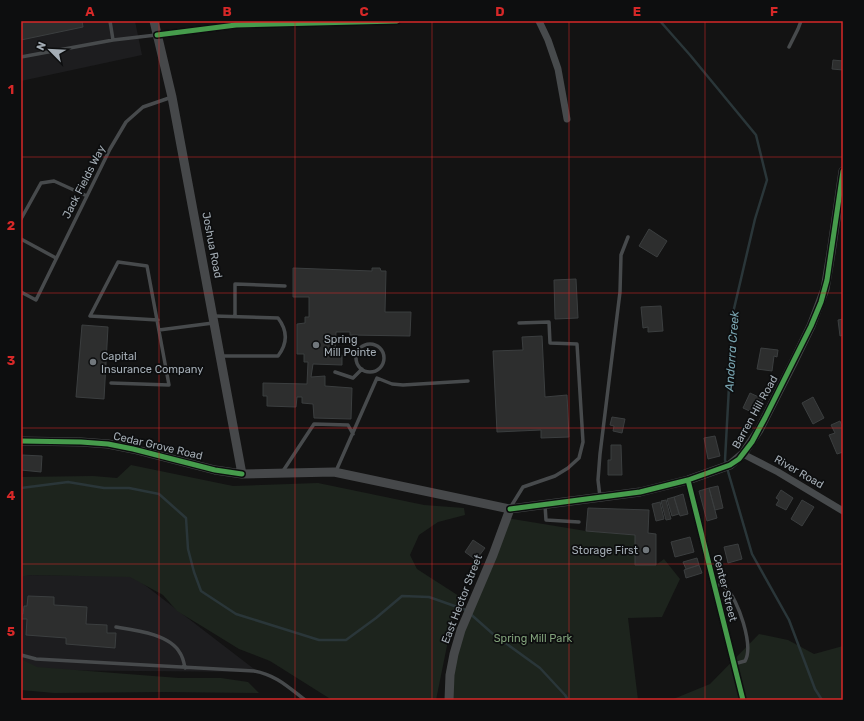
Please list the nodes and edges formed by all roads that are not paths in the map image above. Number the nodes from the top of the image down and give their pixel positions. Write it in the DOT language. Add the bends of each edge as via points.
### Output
graph roads {
  1 [pos="110,21"];
  2 [pos="154,21"];
  3 [pos="395,21"];
  4 [pos="539,21"];
  5 [pos="801,21"];
  6 [pos="236,23"];
  7 [pos="158,35"];
  8 [pos="114,40"];
  9 [pos="789,47"];
  10 [pos="21,57"];
  11 [pos="172,97"];
  12 [pos="567,119"];
  13 [pos="843,171"];
  14 [pos="87,196"];
  15 [pos="21,219"];
  16 [pos="628,237"];
  17 [pos="21,240"];
  18 [pos="56,258"];
  19 [pos="285,286"];
  20 [pos="21,292"];
  21 [pos="235,316"];
  22 [pos="213,319"];
  23 [pos="158,320"];
  24 [pos="519,323"];
  25 [pos="159,330"];
  26 [pos="220,356"];
  27 [pos="362,369"];
  28 [pos="374,371"];
  29 [pos="335,372"];
  30 [pos="377,378"];
  31 [pos="468,381"];
  32 [pos="111,383"];
  33 [pos="352,434"];
  34 [pos="21,441"];
  35 [pos="743,454"];
  36 [pos="336,472"];
  37 [pos="282,473"];
  38 [pos="242,474"];
  39 [pos="688,480"];
  40 [pos="600,497"];
  41 [pos="545,504"];
  42 [pos="510,509"];
  43 [pos="843,511"];
  44 [pos="579,522"];
  45 [pos="714,585"];
  46 [pos="116,627"];
  47 [pos="21,655"];
  48 [pos="734,664"];
  49 [pos="185,668"];
  50 [pos="306,700"];
  51 [pos="449,700"];
  52 [pos="743,700"];
  1 -- 8 [label="lane"];
  2 -- 7 [label="main road, Joshua Road"];
  3 -- 6 [label="street"];
  4 -- 12 [label="street" via="558,69"];
  5 -- 9 [label="lane"];
  6 -- 7 [label="street"];
  7 -- 8 [label="lane"];
  7 -- 11 [label="main road, Joshua Road"];
  8 -- 10 [label="lane"];
  11 -- 14 [label="lane, Jack Fields Way" via="143,107 126,122"];
  11 -- 22 [label="main road, Joshua Road"];
  13 -- 35 [label="main road, Barren Hill Road" via="827,280 821,302 759,430"];
  14 -- 15 [label="lane" via="54,180 41,183"];
  14 -- 18 [label="lane, Jack Fields Way"];
  16 -- 40 [label="lane" via="621,255 620,292 600,454"];
  17 -- 18 [label="lane"];
  18 -- 20 [label="lane, Jack Fields Way" via="36,300"];
  19 -- 21 [label="lane" via="236,284"];
  21 -- 22 [label="lane"];
  21 -- 26 [label="lane" via="278,318 286,333 283,349 278,356"];
  22 -- 25 [label="lane"];
  22 -- 26 [label="main road, Joshua Road"];
  23 -- 23 [label="lane" via="147,266 118,262 90,316"];
  23 -- 25 [label="lane"];
  24 -- 42 [label="lane" via="549,322 550,343 576,344 583,442 579,458 555,476 523,487"];
  25 -- 32 [label="lane" via="169,385"];
  26 -- 38 [label="main road, Joshua Road"];
  27 -- 28 [label="lane"];
  27 -- 28 [label="lane" via="357,362 356,354 365,345 374,344 381,349 384,357 381,366"];
  27 -- 29 [label="lane" via="353,378"];
  28 -- 30 [label="lane"];
  30 -- 31 [label="lane" via="403,385"];
  30 -- 33 [label="lane"];
  33 -- 36 [label="lane"];
  33 -- 37 [label="lane" via="348,425 314,424"];
  34 -- 38 [label="main road, Cedar Grove Road" via="108,444"];
  35 -- 39 [label="main road, Barren Hill Road" via="735,462"];
  35 -- 43 [label="street, River Road"];
  36 -- 37 [label="main road, Cedar Grove Road"];
  36 -- 42 [label="main road, Cedar Grove Road"];
  37 -- 38 [label="main road, Cedar Grove Road"];
  39 -- 40 [label="main road, Barren Hill Road" via="640,492"];
  39 -- 45 [label="street, Center Street"];
  40 -- 41 [label="main road, Barren Hill Road"];
  41 -- 42 [label="main road, Barren Hill Road"];
  41 -- 44 [label="lane" via="546,520"];
  42 -- 51 [label="main road, East Hector Street" via="461,630 450,675"];
  45 -- 48 [label="street, Center Street"];
  45 -- 48 [label="lane" via="722,585 728,590 744,626 746,658 745,661"];
  46 -- 49 [label="lane" via="140,630 167,640 180,652"];
  47 -- 49 [label="lane" via="36,659"];
  48 -- 52 [label="street, Center Street"];
  49 -- 50 [label="lane" via="268,674"];
}
